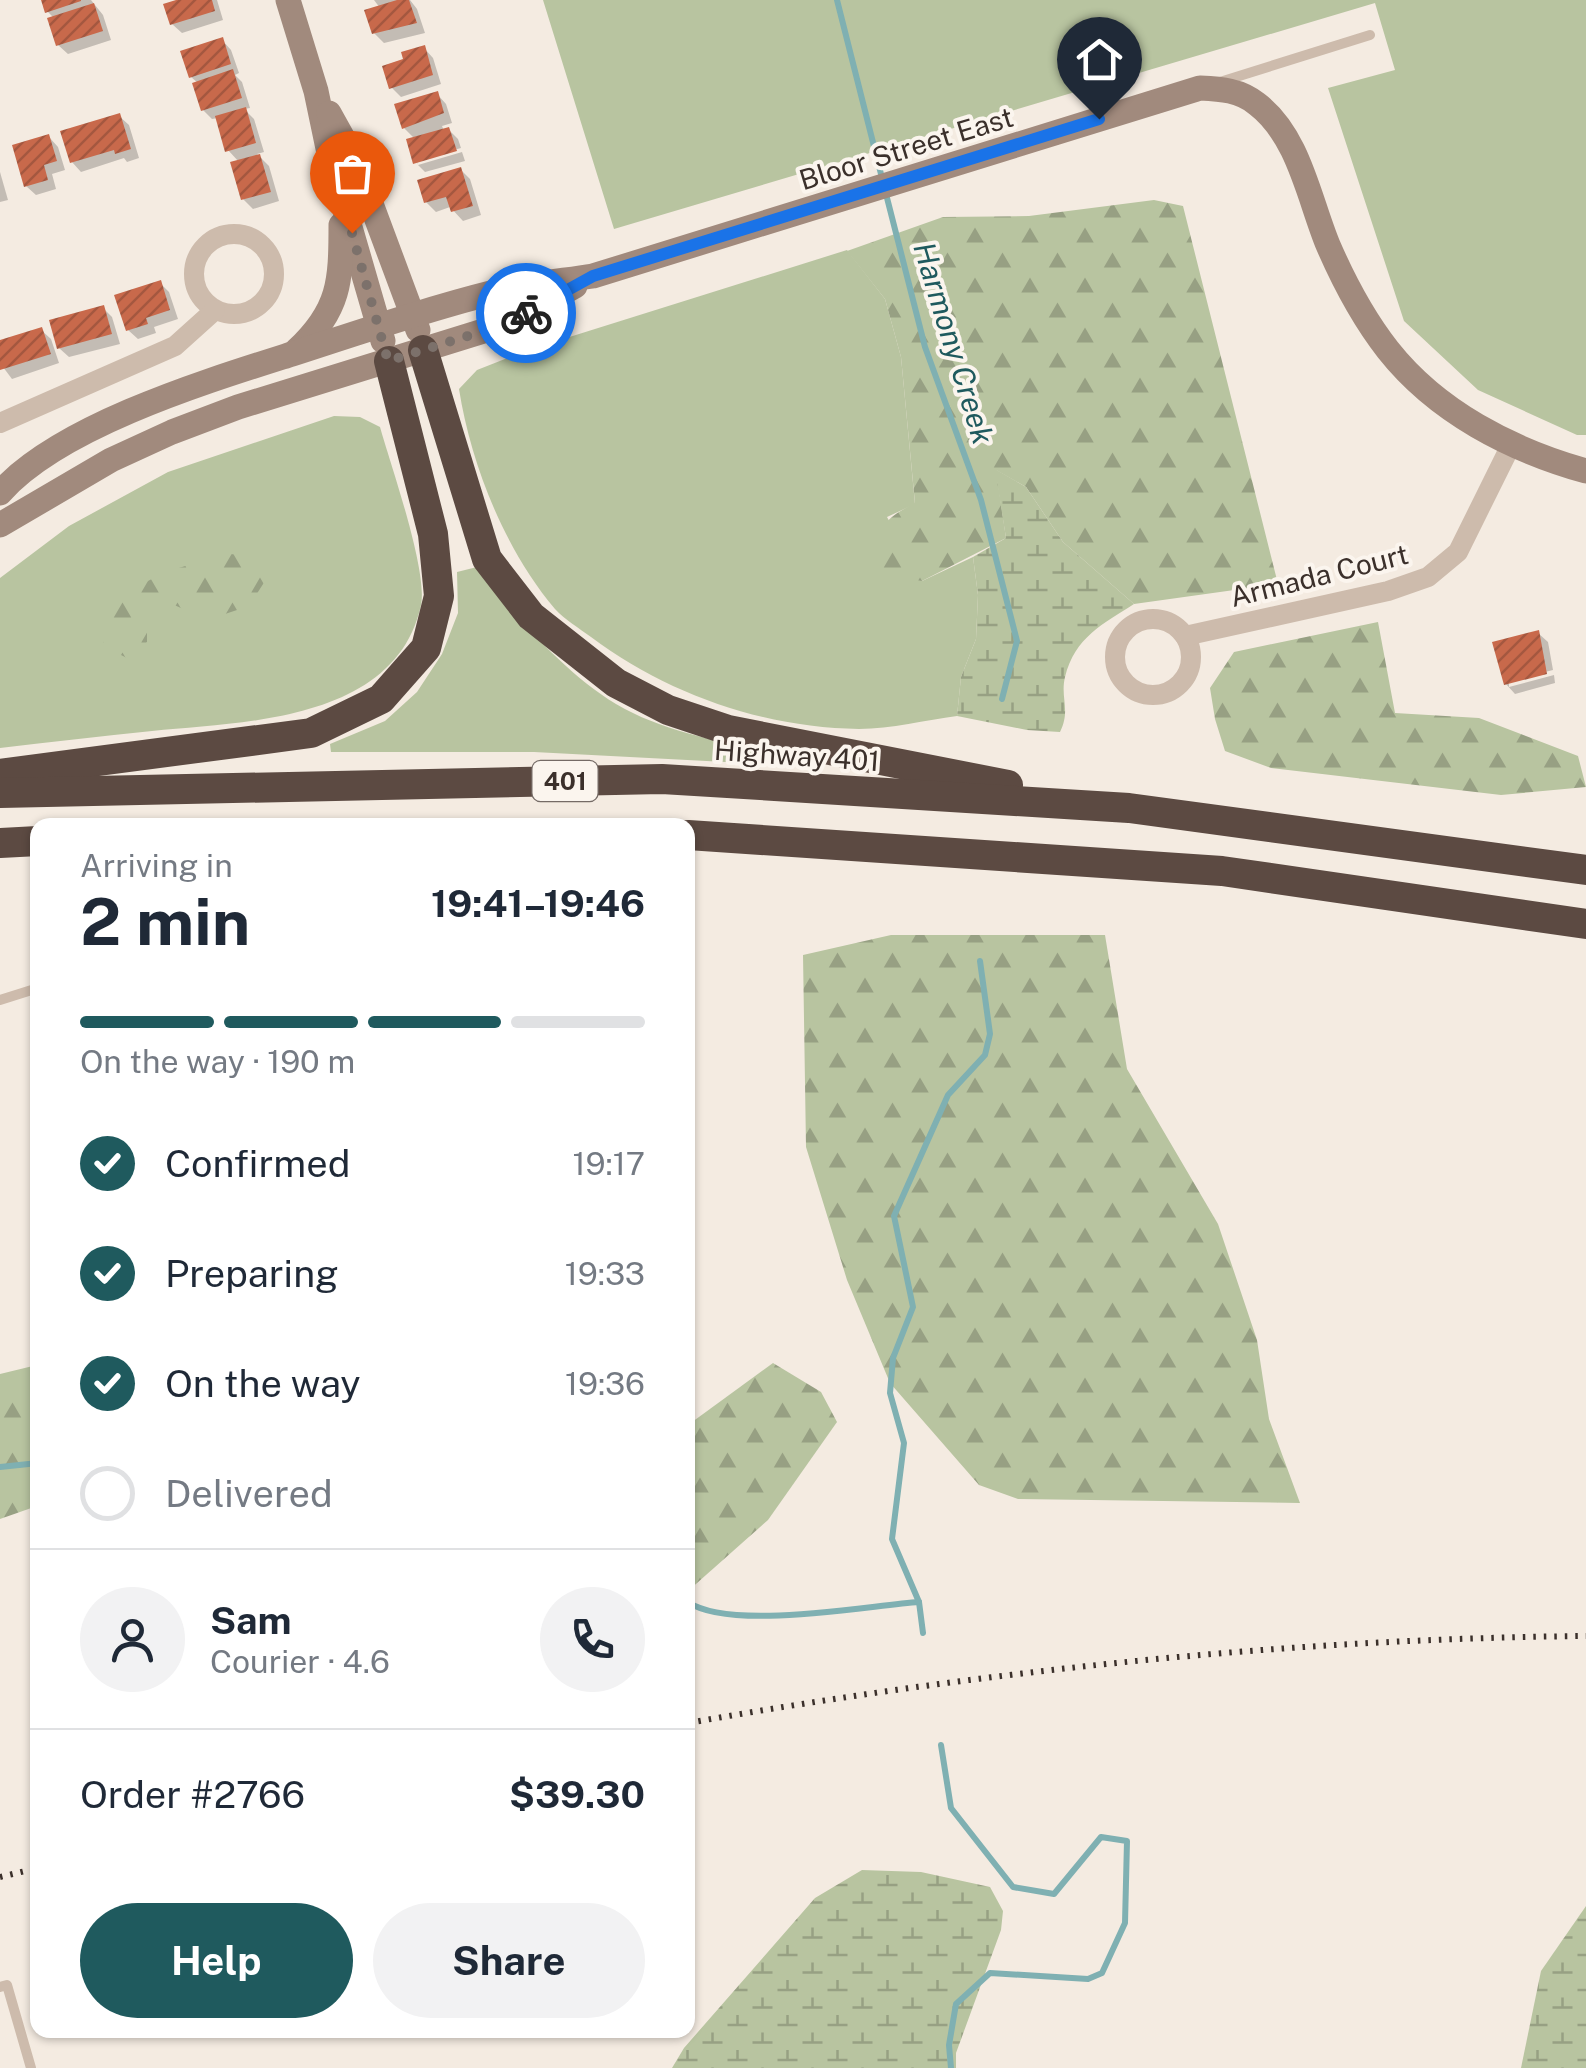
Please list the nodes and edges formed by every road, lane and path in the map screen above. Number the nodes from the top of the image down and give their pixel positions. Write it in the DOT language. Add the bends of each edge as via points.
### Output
graph roads {
  1 [pos="288,0"];
  2 [pos="1370,36"];
  3 [pos="1200,88"];
  4 [pos="316,91"];
  5 [pos="341,200"];
  6 [pos="593,276"];
  7 [pos="216,310"];
  8 [pos="414,315"];
  9 [pos="379,325"];
  10 [pos="423,350"];
  11 [pos="294,354"];
  12 [pos="388,361"];
  13 [pos="0,423"];
  14 [pos="1511,445"];
  15 [pos="1586,470"];
  16 [pos="0,493"];
  17 [pos="0,526"];
  18 [pos="1185,636"];
  19 [pos="0,774"];
  20 [pos="0,793"];
  21 [pos="1129,808"];
  22 [pos="695,834"];
  23 [pos="30,841"];
  24 [pos="0,843"];
  25 [pos="1586,870"];
  26 [pos="1586,924"];
  27 [pos="30,991"];
  28 [pos="0,1000"];
  29 [pos="0,1987"];
  30 [pos="31,2068"];
  1 -- 4 [label="main road"];
  2 -- 3 [label="lane"];
  3 -- 6 [label="main road, Bloor Street East"];
  3 -- 14 [label="main road, Bloor Street East" via="1234,90 1258,104 1294,155 1342,277 1388,349 1437,400"];
  4 -- 5 [label="main road"];
  4 -- 8 [label="main road" via="354,158"];
  5 -- 9 [label="main road"];
  5 -- 11 [label="main road" via="336,296 327,318"];
  6 -- 8 [label="main road, Bloor Street East" via="499,290"];
  6 -- 10 [label="main road, Bloor Street East" via="506,324"];
  7 -- 7 [label="street" via="255,308 272,288 272,260 255,240 230,234 199,255 194,280"];
  7 -- 13 [label="street" via="175,346"];
  8 -- 9 [label="main road, Bloor Street East"];
  8 -- 10 [label="main road"];
  9 -- 11 [label="main road, Bloor Street East"];
  9 -- 12 [label="main road"];
  10 -- 12 [label="main road, Bloor Street East"];
  10 -- 21 [label="highway" via="488,559 530,616 616,683 728,730"];
  11 -- 16 [label="main road, Bloor Street East" via="116,418 26,470"];
  12 -- 17 [label="main road, Bloor Street East" via="172,432"];
  12 -- 19 [label="highway" via="434,534 440,596 426,648 381,699 311,733"];
  14 -- 15 [label="main road, Bloor Street East"];
  14 -- 18 [label="street, Armada Court" via="1458,552 1428,576"];
  20 -- 21 [label="highway, Highway 401 / 401" via="662,778"];
  21 -- 25 [label="highway, Highway 401 / 401"];
  22 -- 26 [label="highway" via="1222,871"];
  23 -- 24 [label="highway"];
  27 -- 28 [label="lane"];
  29 -- 30 [label="lane" via="7,1985"];
}
